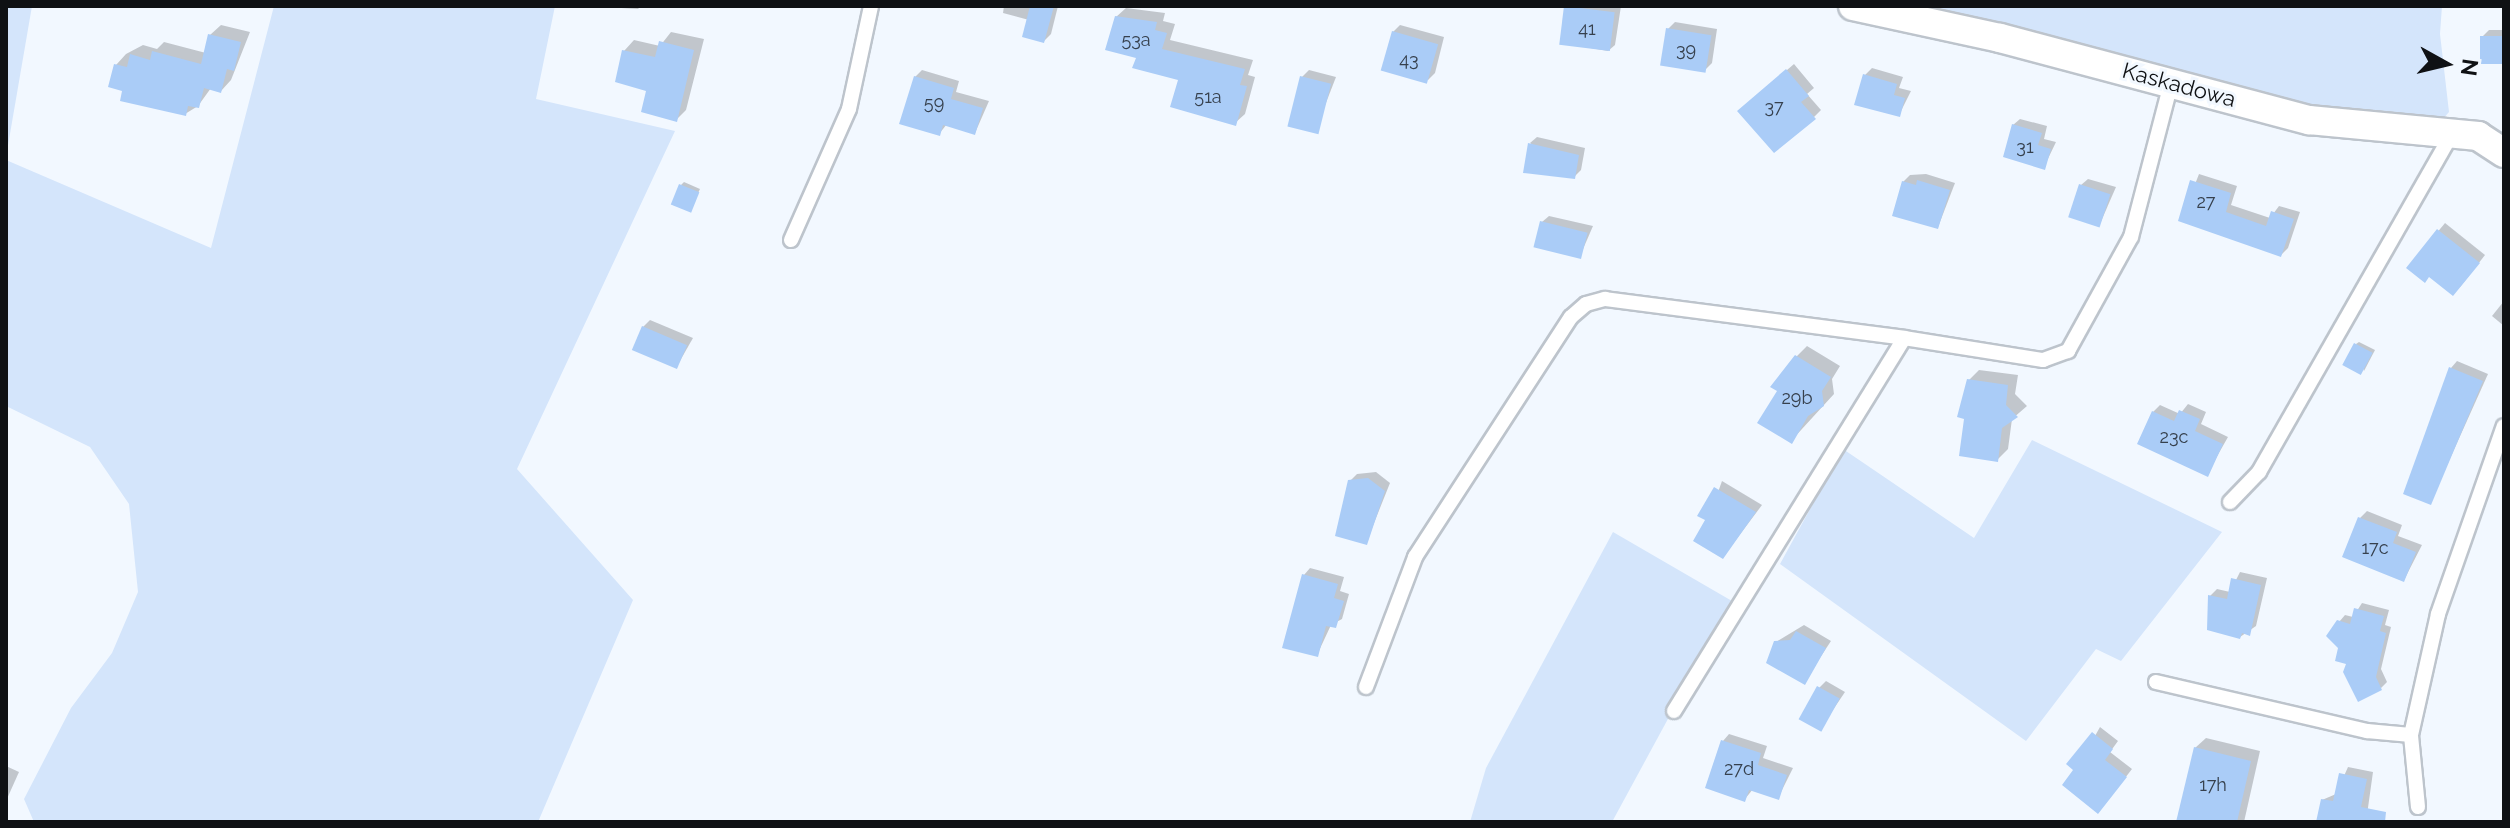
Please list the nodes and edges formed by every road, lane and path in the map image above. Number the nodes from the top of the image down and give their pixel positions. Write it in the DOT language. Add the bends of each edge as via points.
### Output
graph roads {
  1 [pos="871,6"];
  2 [pos="1853,6"];
  3 [pos="2171,83"];
  4 [pos="2452,133"];
  5 [pos="2504,153"];
  6 [pos="791,240"];
  7 [pos="1904,338"];
  8 [pos="2504,426"];
  9 [pos="2230,502"];
  10 [pos="2156,682"];
  11 [pos="1366,687"];
  12 [pos="1674,711"];
  13 [pos="2411,735"];
  14 [pos="2418,807"];
  1 -- 6 [label="lane" via="849,109"];
  2 -- 3 [label="street, Kaskadowa"];
  3 -- 4 [label="street, Kaskadowa" via="2309,120"];
  3 -- 7 [label="lane" via="2131,237 2068,351 2043,360"];
  4 -- 5 [label="street, Kaskadowa" via="2478,136"];
  4 -- 9 [label="lane" via="2259,472"];
  7 -- 11 [label="lane" via="1605,299 1586,304 1571,317 1415,557"];
  7 -- 12 [label="lane"];
  8 -- 13 [label="lane" via="2438,614"];
  10 -- 13 [label="lane" via="2367,731"];
  13 -- 14 [label="lane"];
}
